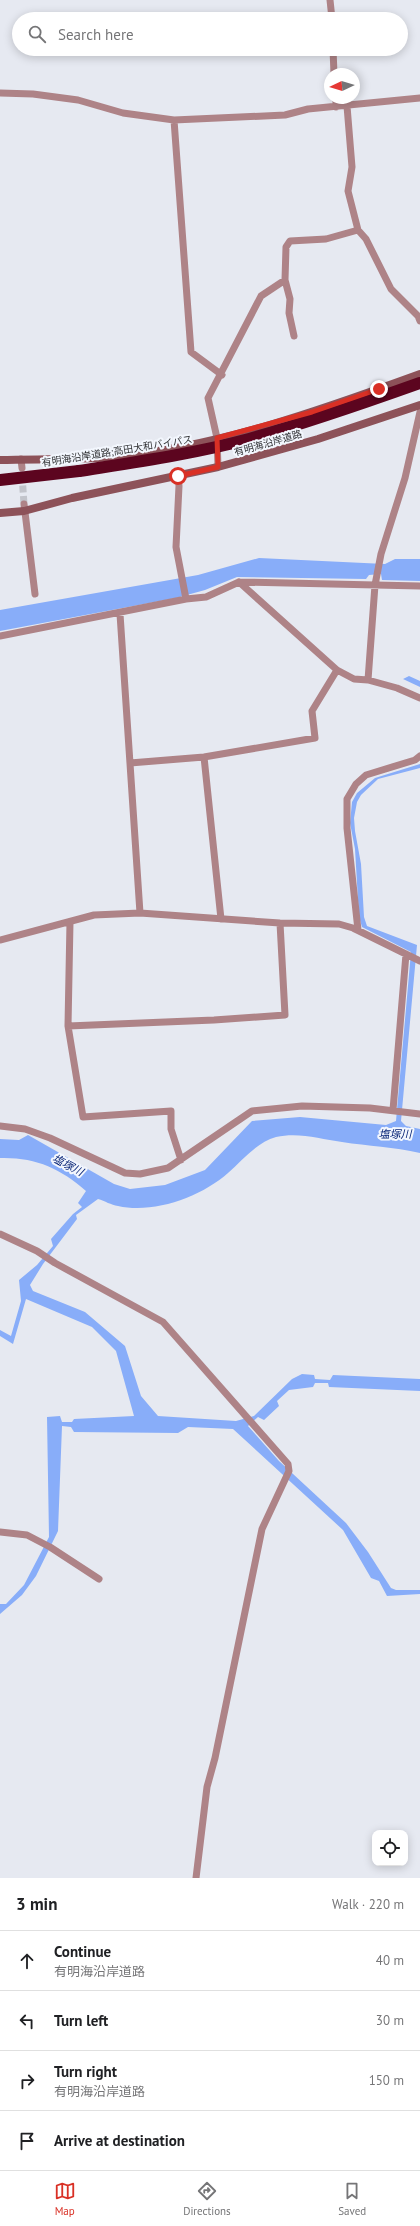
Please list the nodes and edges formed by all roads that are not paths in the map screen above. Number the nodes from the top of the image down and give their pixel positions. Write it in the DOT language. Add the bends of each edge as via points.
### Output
graph roads {
  1 [pos="330,0"];
  2 [pos="331,12"];
  3 [pos="333,56"];
  4 [pos="334,68"];
  5 [pos="0,93"];
  6 [pos="420,98"];
  7 [pos="347,106"];
  8 [pos="336,107"];
  9 [pos="174,120"];
  10 [pos="358,230"];
  11 [pos="285,280"];
  12 [pos="420,321"];
  13 [pos="294,336"];
  14 [pos="420,374"];
  15 [pos="222,375"];
  16 [pos="420,383"];
  17 [pos="420,405"];
  18 [pos="420,412"];
  19 [pos="217,438"];
  20 [pos="21,459"];
  21 [pos="0,460"];
  22 [pos="218,467"];
  23 [pos="22,468"];
  24 [pos="178,476"];
  25 [pos="0,480"];
  26 [pos="24,507"];
  27 [pos="0,513"];
  28 [pos="239,582"];
  29 [pos="375,585"];
  30 [pos="420,586"];
  31 [pos="35,594"];
  32 [pos="186,599"];
  33 [pos="120,614"];
  34 [pos="0,636"];
  35 [pos="336,670"];
  36 [pos="368,680"];
  37 [pos="420,698"];
  38 [pos="420,756"];
  39 [pos="204,757"];
  40 [pos="130,763"];
  41 [pos="140,913"];
  42 [pos="221,919"];
  43 [pos="70,922"];
  44 [pos="280,923"];
  45 [pos="358,930"];
  46 [pos="0,940"];
  47 [pos="406,954"];
  48 [pos="420,960"];
  49 [pos="68,1026"];
  50 [pos="393,1110"];
  51 [pos="420,1114"];
  52 [pos="0,1126"];
  53 [pos="181,1160"];
  54 [pos="0,1234"];
  55 [pos="0,1532"];
  56 [pos="99,1579"];
  57 [pos="196,1878"];
  1 -- 2 [label="street"];
  3 -- 4 [label="street"];
  5 -- 9 [label="street" via="78,100 123,112"];
  6 -- 7 [label="street"];
  7 -- 8 [label="street"];
  7 -- 10 [label="street" via="352,168 348,191"];
  8 -- 9 [label="street" via="308,109 285,115"];
  9 -- 15 [label="street" via="191,352"];
  10 -- 11 [label="street" via="326,239 290,241 286,247"];
  10 -- 12 [label="street" via="366,239 391,289"];
  11 -- 13 [label="street" via="290,298 289,313"];
  11 -- 15 [label="street" via="261,296"];
  14 -- 19 [label="main road, 有明海沿岸道路" via="312,412"];
  15 -- 19 [label="street" via="208,398"];
  16 -- 25 [label="highway, 有明海沿岸道路;高田大和バイパス, bridge" via="302,424 195,452 79,471"];
  17 -- 22 [label="main road, 有明海沿岸道路" via="318,439"];
  18 -- 29 [label="street"];
  19 -- 20 [label="main road, 有明海沿岸道路" via="112,457"];
  19 -- 22 [label="street"];
  20 -- 21 [label="main road, 有明海沿岸道路"];
  20 -- 23 [label="street"];
  22 -- 24 [label="main road, 有明海沿岸道路"];
  24 -- 26 [label="main road, 有明海沿岸道路"];
  24 -- 32 [label="street" via="180,486 176,547"];
  26 -- 27 [label="main road, 有明海沿岸道路"];
  26 -- 31 [label="street"];
  28 -- 29 [label="street"];
  28 -- 32 [label="street" via="206,598"];
  28 -- 35 [label="street"];
  29 -- 30 [label="street"];
  29 -- 36 [label="street"];
  32 -- 33 [label="street"];
  33 -- 34 [label="street"];
  33 -- 40 [label="street"];
  35 -- 36 [label="street" via="354,679"];
  35 -- 39 [label="street" via="312,711 315,738"];
  36 -- 37 [label="street"];
  38 -- 45 [label="street" via="415,760 366,775 356,784 347,799 347,828"];
  39 -- 40 [label="street"];
  39 -- 42 [label="street"];
  40 -- 41 [label="street"];
  41 -- 42 [label="street"];
  41 -- 43 [label="street" via="94,915"];
  42 -- 44 [label="street"];
  43 -- 46 [label="street"];
  43 -- 49 [label="street"];
  44 -- 45 [label="street" via="339,924"];
  44 -- 49 [label="street" via="285,1015"];
  45 -- 47 [label="street"];
  47 -- 48 [label="street"];
  47 -- 50 [label="street"];
  49 -- 53 [label="street" via="83,1117 171,1111 171,1129"];
  50 -- 51 [label="street"];
  50 -- 53 [label="street" via="302,1106 252,1111"];
  52 -- 53 [label="street" via="25,1129 50,1138 125,1173 154,1172 168,1168"];
  54 -- 57 [label="street" via="37,1251 163,1322 288,1464 289,1471 262,1529 207,1787"];
  55 -- 56 [label="street" via="27,1535"];
}
